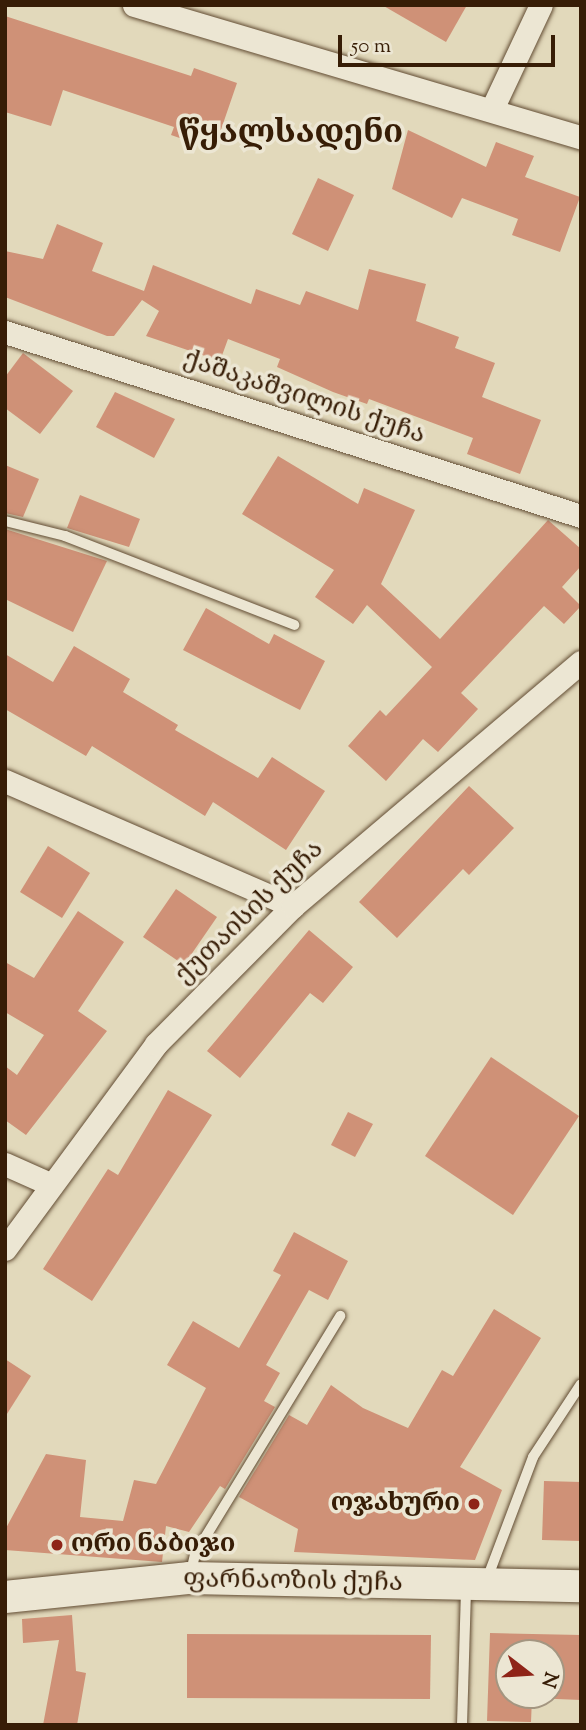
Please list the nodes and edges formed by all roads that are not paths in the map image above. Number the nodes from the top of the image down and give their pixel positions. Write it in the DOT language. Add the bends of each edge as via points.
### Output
graph roads {
  1 [pos="134,5"];
  2 [pos="541,5"];
  3 [pos="492,109"];
  4 [pos="581,137"];
  5 [pos="7,336"];
  6 [pos="581,516"];
  7 [pos="5,521"];
  8 [pos="294,625"];
  9 [pos="581,662"];
  10 [pos="5,781"];
  11 [pos="293,906"];
  12 [pos="5,1164"];
  13 [pos="52,1185"];
  14 [pos="5,1250"];
  15 [pos="340,1316"];
  16 [pos="581,1384"];
  17 [pos="190,1578"];
  18 [pos="475,1585"];
  19 [pos="581,1586"];
  20 [pos="5,1597"];
  21 [pos="462,1725"];
  1 -- 3 [label="street"];
  2 -- 3 [label="street"];
  3 -- 4 [label="street"];
  5 -- 6 [label="street, ქაშაკაშვილის ქუჩა"];
  7 -- 8 [label="lane" via="65,536"];
  9 -- 11 [label="street, ქუთაისის ქუჩა"];
  10 -- 11 [label="street"];
  11 -- 13 [label="street, ქუთაისის ქუჩა" via="156,1044"];
  12 -- 13 [label="street"];
  13 -- 14 [label="street, ქუთაისის ქუჩა"];
  15 -- 17 [label="lane" via="195,1554"];
  16 -- 18 [label="lane" via="533,1457"];
  17 -- 18 [label="street, ფარნაოზის ქუჩა"];
  17 -- 20 [label="street, ფარნაოზის ქუჩა"];
  18 -- 19 [label="street, ფარნაოზის ქუჩა"];
  18 -- 21 [label="lane"];
}
